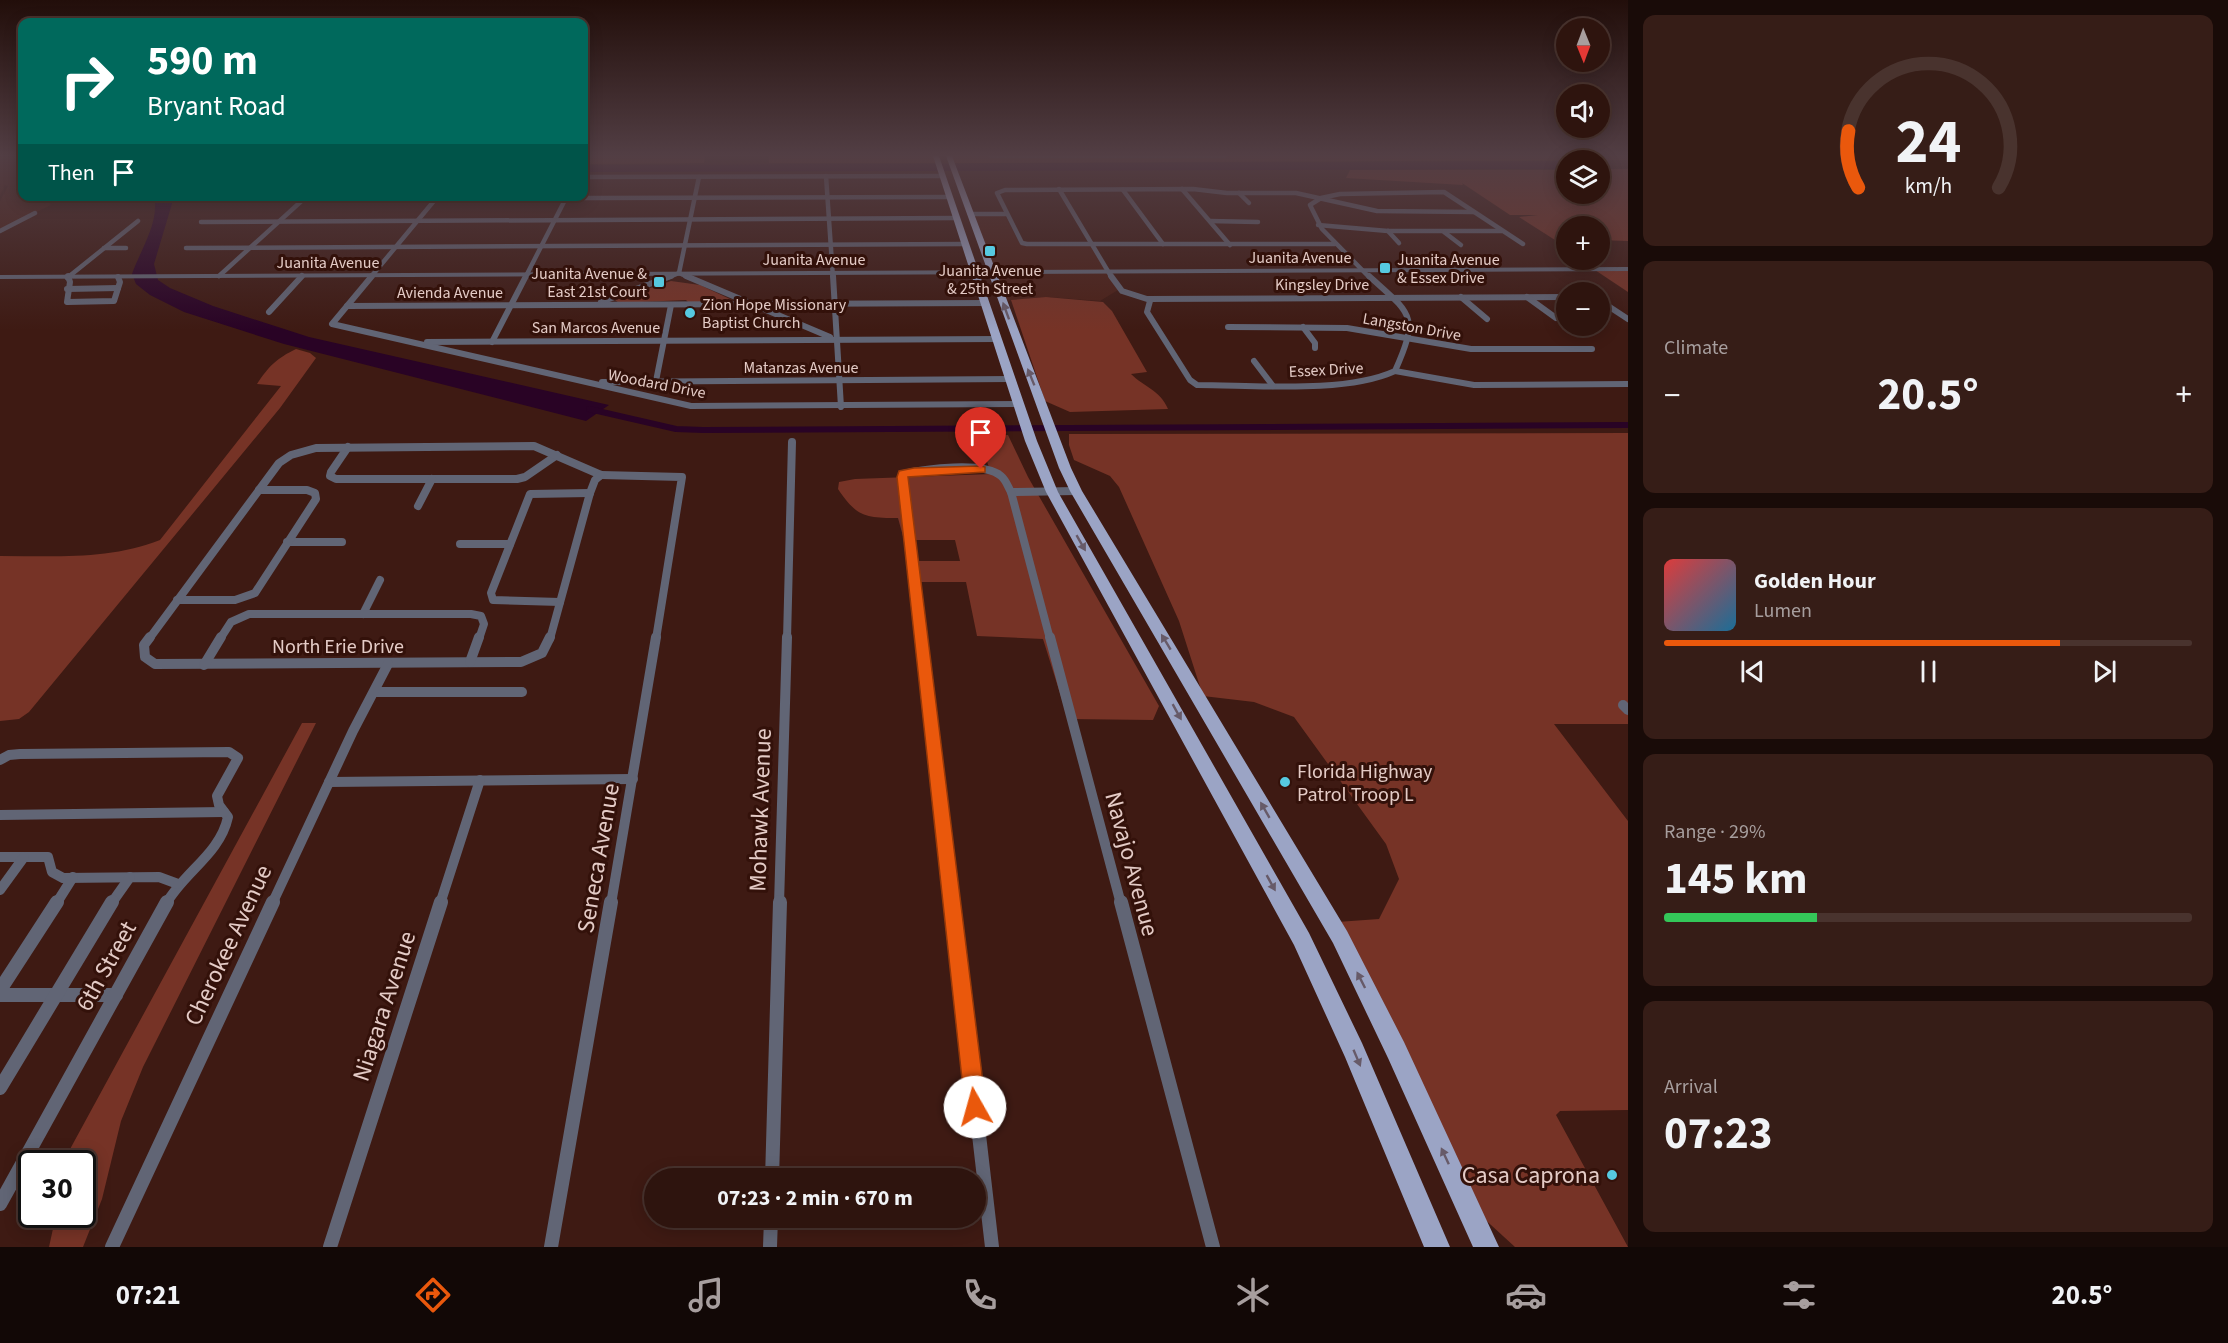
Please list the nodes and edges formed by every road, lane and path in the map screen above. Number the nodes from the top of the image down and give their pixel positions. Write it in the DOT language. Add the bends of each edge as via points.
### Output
graph roads {
  1 [pos="32,214"];
  2 [pos="287,214"];
  3 [pos="423,214"];
  4 [pos="559,214"];
  5 [pos="693,214"];
  6 [pos="828,214"];
  7 [pos="955,214"];
  8 [pos="970,214"];
  9 [pos="1007,214"];
  10 [pos="1074,214"];
  11 [pos="1141,214"];
  12 [pos="1204,214"];
  13 [pos="1311,214"];
  14 [pos="1477,214"];
  15 [pos="828,218"];
  16 [pos="957,218"];
  17 [pos="692,219"];
  18 [pos="556,220"];
  19 [pos="138,221"];
  20 [pos="280,221"];
  21 [pos="418,221"];
  22 [pos="1210,221"];
  23 [pos="201,222"];
  24 [pos="1258,222"];
  25 [pos="1318,225"];
  26 [pos="0,231"];
  27 [pos="1388,231"];
  28 [pos="1503,231"];
  29 [pos="1444,232"];
  30 [pos="1399,243"];
  31 [pos="831,244"];
  32 [pos="966,244"];
  33 [pos="1092,244"];
  34 [pos="1163,244"];
  35 [pos="1335,244"];
  36 [pos="1523,244"];
  37 [pos="541,245"];
  38 [pos="685,245"];
  39 [pos="1230,245"];
  40 [pos="1461,245"];
  41 [pos="397,246"];
  42 [pos="252,247"];
  43 [pos="126,248"];
  44 [pos="186,248"];
  45 [pos="104,249"];
  46 [pos="1628,269"];
  47 [pos="1364,270"];
  48 [pos="1108,271"];
  49 [pos="832,272"];
  50 [pos="975,272"];
  51 [pos="993,272"];
  52 [pos="679,273"];
  53 [pos="527,274"];
  54 [pos="372,275"];
  55 [pos="219,276"];
  56 [pos="302,276"];
  57 [pos="0,277"];
  58 [pos="67,277"];
  59 [pos="118,277"];
  60 [pos="118,288"];
  61 [pos="67,289"];
  62 [pos="1393,297"];
  63 [pos="1461,297"];
  64 [pos="1527,297"];
  65 [pos="1556,297"];
  66 [pos="1150,302"];
  67 [pos="986,303"];
  68 [pos="752,304"];
  69 [pos="834,304"];
  70 [pos="593,305"];
  71 [pos="671,305"];
  72 [pos="347,306"];
  73 [pos="510,306"];
  74 [pos="1610,308"];
  75 [pos="269,312"];
  76 [pos="1556,318"];
  77 [pos="1487,319"];
  78 [pos="1628,320"];
  79 [pos="994,327"];
  80 [pos="1228,327"];
  81 [pos="1303,327"];
  82 [pos="1016,338"];
  83 [pos="835,339"];
  84 [pos="998,339"];
  85 [pos="1409,339"];
  86 [pos="663,340"];
  87 [pos="409,342"];
  88 [pos="492,342"];
  89 [pos="1315,348"];
  90 [pos="1592,349"];
  91 [pos="1020,350"];
  92 [pos="1254,361"];
  93 [pos="1395,371"];
  94 [pos="1012,379"];
  95 [pos="839,380"];
  96 [pos="656,381"];
  97 [pos="590,383"];
  98 [pos="1628,384"];
  99 [pos="1273,386"];
  100 [pos="841,407"];
  101 [pos="1022,410"];
  102 [pos="792,442"];
  103 [pos="348,447"];
  104 [pos="557,455"];
  105 [pos="601,475"];
  106 [pos="432,479"];
  107 [pos="259,490"];
  108 [pos="1076,491"];
  109 [pos="1011,492"];
  110 [pos="1052,492"];
  111 [pos="590,493"];
  112 [pos="418,506"];
  113 [pos="287,542"];
  114 [pos="342,542"];
  115 [pos="460,544"];
  116 [pos="510,544"];
  117 [pos="380,580"];
  118 [pos="177,600"];
  119 [pos="560,602"];
  120 [pos="363,614"];
  121 [pos="470,662"];
  122 [pos="388,664"];
  123 [pos="204,665"];
  124 [pos="375,692"];
  125 [pos="522,692"];
  126 [pos="4,757"];
  127 [pos="633,779"];
  128 [pos="480,780"];
  129 [pos="329,782"];
  130 [pos="224,812"];
  131 [pos="0,815"];
  132 [pos="0,857"];
  133 [pos="24,857"];
  134 [pos="73,877"];
  135 [pos="130,877"];
  136 [pos="178,884"];
  137 [pos="0,890"];
  138 [pos="0,990"];
  139 [pos="0,994"];
  140 [pos="57,995"];
  141 [pos="116,995"];
  142 [pos="0,1088"];
  143 [pos="772,1168"];
  144 [pos="0,1204"];
  145 [pos="771,1228"];
  146 [pos="112,1247"];
  147 [pos="330,1247"];
  148 [pos="550,1247"];
  149 [pos="770,1247"];
  150 [pos="992,1247"];
  151 [pos="1213,1247"];
  152 [pos="1437,1247"];
  153 [pos="1486,1247"];
  1 -- 26 [label="street"];
  2 -- 20 [label="street"];
  3 -- 21 [label="street"];
  4 -- 18 [label="street"];
  5 -- 17 [label="street"];
  6 -- 15 [label="street"];
  7 -- 16 [label="main road"];
  8 -- 51 [label="main road"];
  9 -- 33 [label="street" via="1022,243"];
  10 -- 33 [label="street"];
  11 -- 34 [label="street"];
  12 -- 22 [label="street"];
  13 -- 25 [label="street"];
  14 -- 28 [label="street"];
  15 -- 16 [label="street"];
  15 -- 17 [label="street"];
  15 -- 31 [label="street"];
  16 -- 32 [label="main road"];
  17 -- 18 [label="street"];
  17 -- 38 [label="street"];
  18 -- 21 [label="street"];
  18 -- 37 [label="street"];
  19 -- 45 [label="street"];
  20 -- 21 [label="street"];
  20 -- 23 [label="street"];
  20 -- 42 [label="street"];
  21 -- 41 [label="street"];
  22 -- 24 [label="street"];
  22 -- 39 [label="street"];
  25 -- 27 [label="street"];
  25 -- 35 [label="street"];
  27 -- 29 [label="street"];
  27 -- 30 [label="street"];
  28 -- 29 [label="street"];
  28 -- 36 [label="street"];
  29 -- 40 [label="street"];
  31 -- 32 [label="street"];
  31 -- 38 [label="street"];
  31 -- 49 [label="street"];
  32 -- 50 [label="main road"];
  33 -- 34 [label="street"];
  33 -- 48 [label="street"];
  34 -- 39 [label="street"];
  35 -- 39 [label="street"];
  35 -- 47 [label="street"];
  37 -- 38 [label="street"];
  37 -- 41 [label="street"];
  37 -- 53 [label="street"];
  38 -- 52 [label="street"];
  41 -- 42 [label="street"];
  41 -- 54 [label="street"];
  42 -- 44 [label="street"];
  42 -- 55 [label="street"];
  43 -- 45 [label="street"];
  45 -- 58 [label="street"];
  46 -- 47 [label="street, Juanita Avenue"];
  47 -- 48 [label="street, Juanita Avenue"];
  47 -- 62 [label="street"];
  48 -- 51 [label="street, Juanita Avenue"];
  48 -- 66 [label="street" via="1122,291"];
  49 -- 50 [label="street, Juanita Avenue"];
  49 -- 52 [label="street, Juanita Avenue"];
  49 -- 69 [label="street"];
  50 -- 51 [label="street, Juanita Avenue"];
  50 -- 67 [label="main road"];
  82 -- 51 [label="main road, one-way"];
  52 -- 53 [label="street, Juanita Avenue"];
  52 -- 68 [label="street"];
  52 -- 70 [label="street"];
  53 -- 54 [label="street, Juanita Avenue"];
  53 -- 73 [label="street"];
  54 -- 56 [label="street, Juanita Avenue"];
  54 -- 72 [label="street"];
  55 -- 56 [label="street, Juanita Avenue"];
  55 -- 59 [label="street, Juanita Avenue"];
  56 -- 75 [label="street"];
  57 -- 58 [label="street, Juanita Avenue"];
  58 -- 59 [label="street, Juanita Avenue"];
  58 -- 61 [label="street"];
  59 -- 60 [label="street"];
  60 -- 61 [label="street"];
  60 -- 61 [label="street" via="114,301 67,302"];
  62 -- 63 [label="street, Kingsley Drive"];
  62 -- 66 [label="street, Kingsley Drive" via="1167,298"];
  62 -- 85 [label="street" via="1411,321"];
  63 -- 64 [label="street, Kingsley Drive"];
  63 -- 77 [label="street"];
  64 -- 65 [label="street, Kingsley Drive"];
  64 -- 76 [label="street"];
  66 -- 99 [label="street, Essex Drive" via="1147,312 1197,385"];
  67 -- 69 [label="street, Avienda Avenue"];
  67 -- 79 [label="main road"];
  68 -- 69 [label="street, Avienda Avenue"];
  68 -- 71 [label="street, Avienda Avenue"];
  68 -- 83 [label="street"];
  69 -- 83 [label="street"];
  70 -- 71 [label="street, Avienda Avenue"];
  70 -- 73 [label="street, Avienda Avenue"];
  71 -- 86 [label="street"];
  72 -- 73 [label="street, Avienda Avenue"];
  72 -- 87 [label="street, Woodard Drive" via="332,324"];
  73 -- 88 [label="street"];
  74 -- 78 [label="street"];
  79 -- 82 [label="main road"];
  79 -- 84 [label="main road"];
  80 -- 81 [label="street, Langston Drive"];
  81 -- 85 [label="street, Langston Drive" via="1371,331"];
  81 -- 89 [label="street"];
  82 -- 91 [label="main road"];
  83 -- 84 [label="street, San Marcos Avenue"];
  83 -- 86 [label="street, San Marcos Avenue"];
  83 -- 95 [label="street"];
  84 -- 91 [label="main road"];
  84 -- 94 [label="main road"];
  85 -- 90 [label="street, Langston Drive" via="1471,349"];
  85 -- 93 [label="street"];
  86 -- 88 [label="street, San Marcos Avenue"];
  86 -- 96 [label="street"];
  87 -- 88 [label="street, San Marcos Avenue"];
  87 -- 97 [label="street, Woodard Drive"];
  108 -- 91 [label="main road, one-way"];
  92 -- 99 [label="street"];
  93 -- 98 [label="street" via="1474,385"];
  93 -- 99 [label="street, Essex Drive" via="1359,383"];
  94 -- 95 [label="street, Matanzas Avenue"];
  94 -- 101 [label="main road"];
  95 -- 96 [label="street, Matanzas Avenue"];
  95 -- 100 [label="street"];
  96 -- 97 [label="street, Matanzas Avenue"];
  97 -- 100 [label="street, Woodard Drive" via="691,406"];
  100 -- 101 [label="street, Woodard Drive"];
  101 -- 110 [label="main road"];
  102 -- 143 [label="street, Mohawk Avenue"];
  103 -- 104 [label="street" via="534,446"];
  103 -- 106 [label="street" via="331,472 336,480"];
  103 -- 107 [label="street" via="316,448 291,455 279,463"];
  104 -- 105 [label="street"];
  104 -- 106 [label="street" via="517,479"];
  105 -- 111 [label="street"];
  105 -- 127 [label="street, Seneca Avenue" via="682,477"];
  106 -- 112 [label="street"];
  107 -- 113 [label="street" via="315,493 316,499"];
  107 -- 118 [label="street"];
  108 -- 110 [label="street"];
  153 -- 108 [label="main road, one-way" via="1340,937"];
  109 -- 110 [label="street"];
  109 -- 150 [label="street" via="1002,477 987,470 903,474"];
  109 -- 151 [label="street, Navajo Avenue"];
  110 -- 152 [label="main road, one-way" via="1302,939"];
  111 -- 116 [label="street" via="530,494"];
  111 -- 119 [label="street"];
  113 -- 114 [label="street"];
  113 -- 118 [label="street" via="255,593 246,598"];
  115 -- 116 [label="street"];
  116 -- 119 [label="street" via="491,593 493,600"];
  117 -- 120 [label="street"];
  118 -- 123 [label="street, North Erie Drive" via="144,645 145,657 155,664"];
  119 -- 121 [label="street, North Erie Drive" via="548,646 533,658 521,662"];
  120 -- 121 [label="street" via="481,616 484,624"];
  120 -- 123 [label="street" via="249,614 231,622"];
  121 -- 122 [label="street, North Erie Drive"];
  122 -- 123 [label="street, North Erie Drive"];
  122 -- 124 [label="street, Cherokee Avenue"];
  124 -- 125 [label="street"];
  124 -- 129 [label="street, Cherokee Avenue"];
  126 -- 130 [label="street, 6th Street" via="229,752 238,758 218,796"];
  127 -- 128 [label="street"];
  127 -- 148 [label="street, Seneca Avenue"];
  128 -- 129 [label="street"];
  128 -- 147 [label="street, Niagara Avenue"];
  129 -- 146 [label="street, Cherokee Avenue"];
  130 -- 131 [label="street"];
  130 -- 136 [label="street, 6th Street" via="228,821 209,853"];
  132 -- 133 [label="street"];
  133 -- 134 [label="street" via="48,858 55,876"];
  133 -- 137 [label="street"];
  134 -- 135 [label="street"];
  134 -- 138 [label="street"];
  135 -- 136 [label="street" via="166,879"];
  135 -- 140 [label="street"];
  136 -- 141 [label="street, 6th Street"];
  139 -- 140 [label="street"];
  140 -- 141 [label="street"];
  140 -- 142 [label="street"];
  141 -- 144 [label="street, 6th Street"];
  145 -- 149 [label="street"];
}
